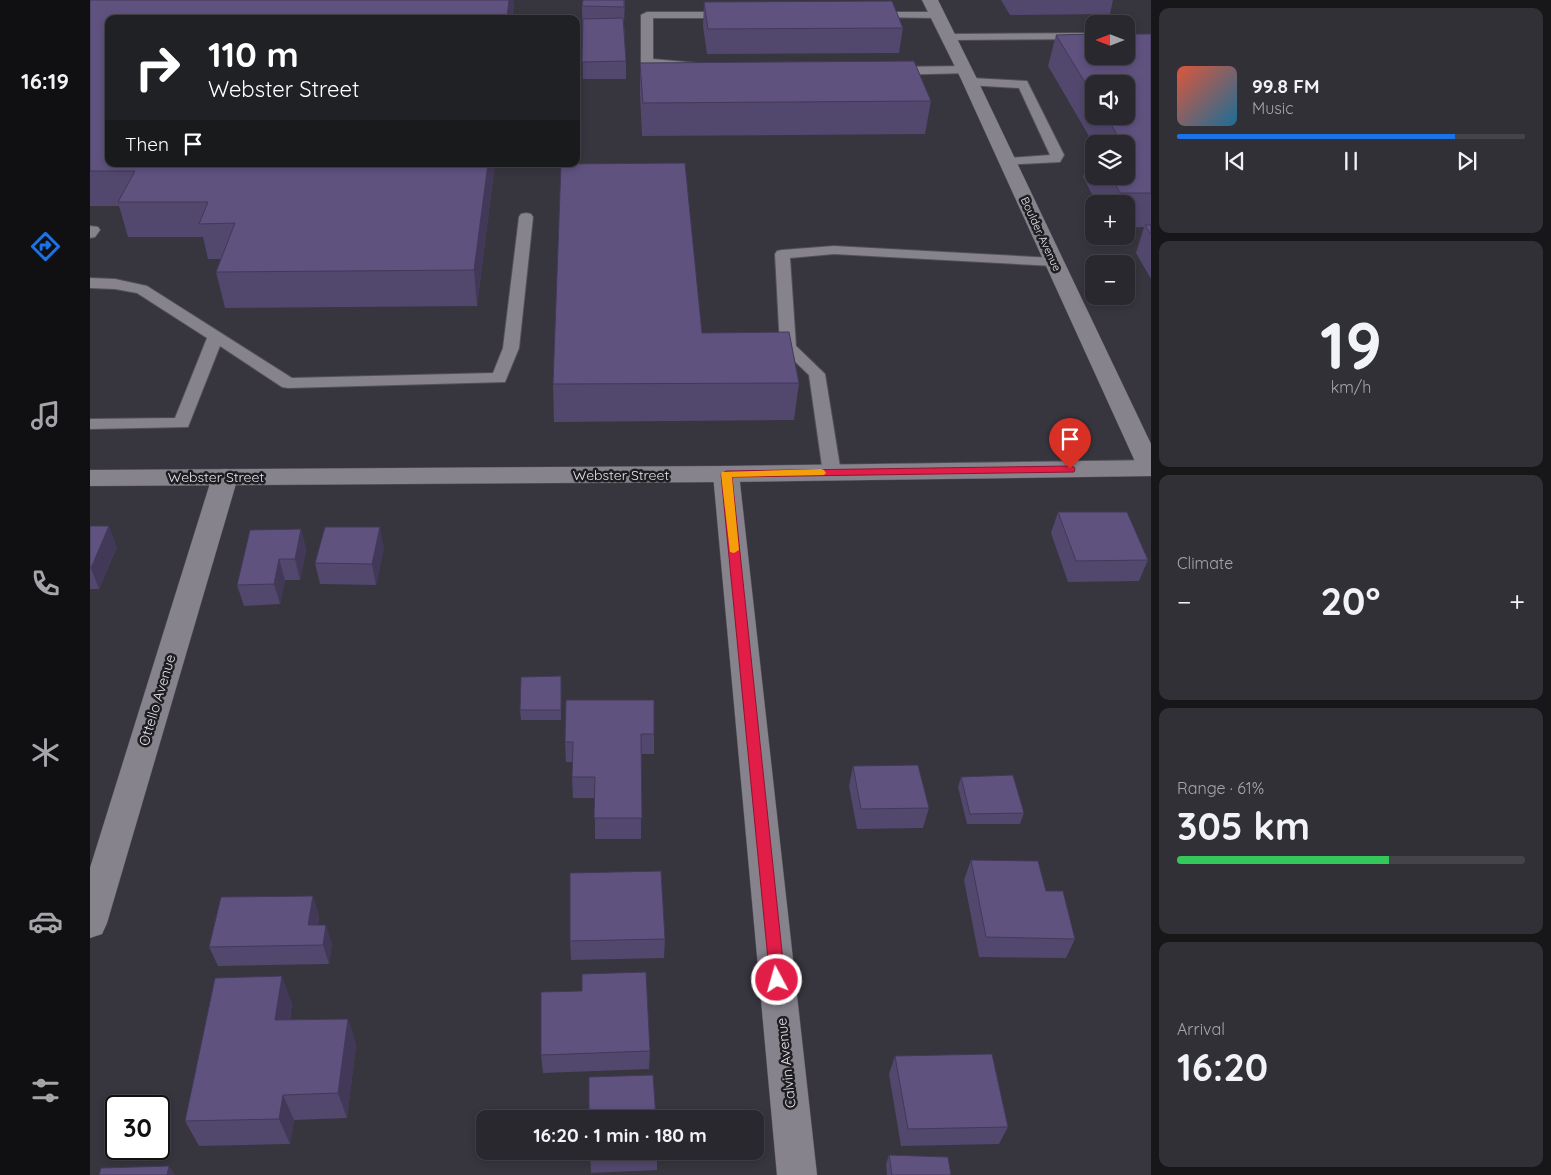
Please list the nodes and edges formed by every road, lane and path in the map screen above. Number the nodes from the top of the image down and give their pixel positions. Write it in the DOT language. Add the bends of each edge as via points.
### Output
graph roads {
  1 [pos="934,8"];
  2 [pos="744,15"];
  3 [pos="861,15"];
  4 [pos="1085,36"];
  5 [pos="949,37"];
  6 [pos="703,69"];
  7 [pos="877,71"];
  8 [pos="968,76"];
  9 [pos="1008,162"];
  10 [pos="526,217"];
  11 [pos="90,230"];
  12 [pos="90,234"];
  13 [pos="1054,262"];
  14 [pos="90,283"];
  15 [pos="215,336"];
  16 [pos="90,424"];
  17 [pos="1150,468"];
  18 [pos="832,473"];
  19 [pos="726,474"];
  20 [pos="225,477"];
  21 [pos="90,478"];
  22 [pos="90,923"];
  23 [pos="797,1175"];
  1 -- 3 [label="lane"];
  1 -- 5 [label="street, Boulder Avenue"];
  2 -- 6 [label="lane" via="647,15 647,62 684,64"];
  4 -- 5 [label="lane"];
  5 -- 8 [label="street, Boulder Avenue"];
  7 -- 8 [label="lane"];
  8 -- 9 [label="street, Boulder Avenue"];
  8 -- 9 [label="lane" via="1023,84 1056,155 1055,159"];
  9 -- 13 [label="street, Boulder Avenue"];
  10 -- 15 [label="lane" via="511,348 499,378 288,383"];
  11 -- 12 [label="lane" via="93,230"];
  13 -- 17 [label="street, Boulder Avenue"];
  13 -- 18 [label="lane" via="834,250 782,254 788,347 817,374"];
  14 -- 15 [label="lane" via="142,289"];
  15 -- 16 [label="lane" via="182,423"];
  17 -- 18 [label="street, Webster Street"];
  18 -- 19 [label="street, Webster Street"];
  19 -- 20 [label="street, Webster Street"];
  19 -- 23 [label="street, Calvin Avenue"];
  20 -- 21 [label="street, Webster Street"];
  20 -- 22 [label="street, Ottello Avenue"];
}
